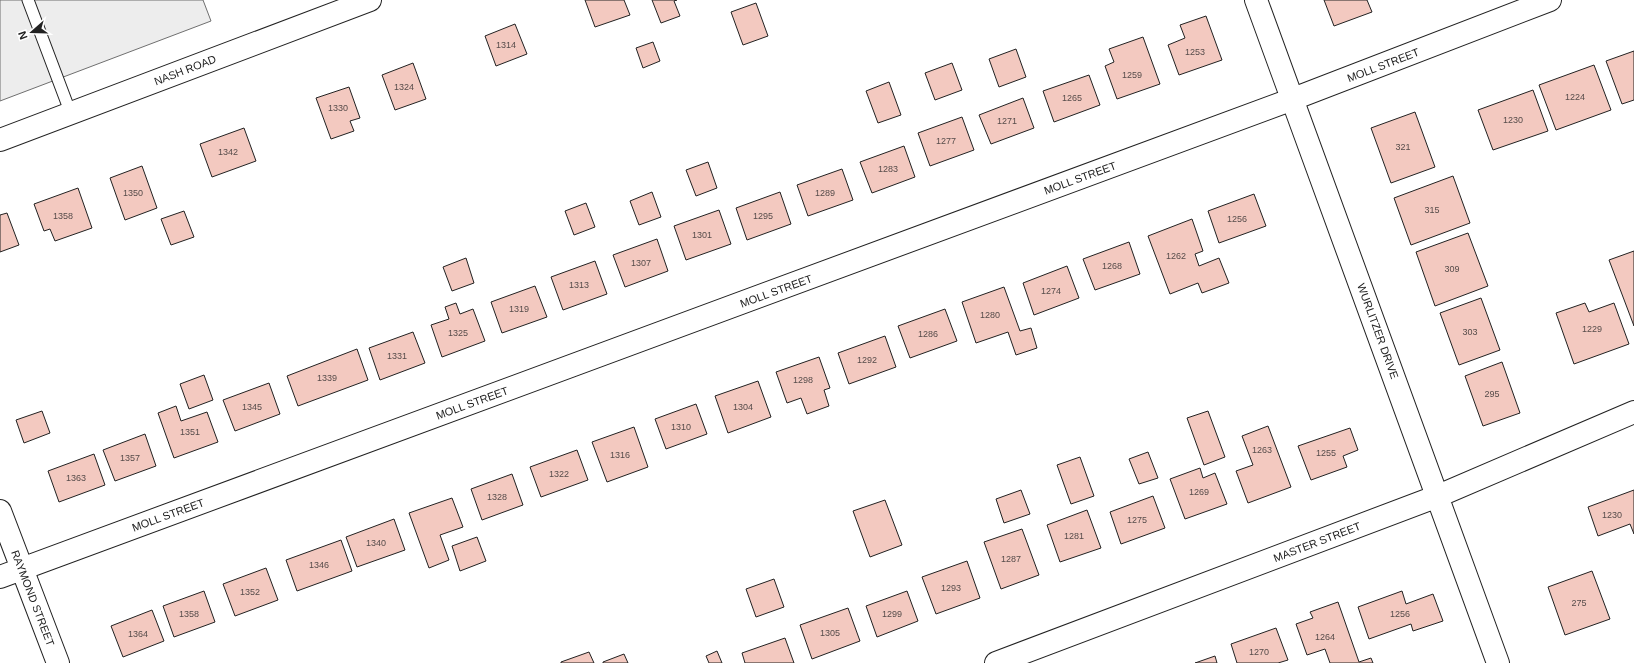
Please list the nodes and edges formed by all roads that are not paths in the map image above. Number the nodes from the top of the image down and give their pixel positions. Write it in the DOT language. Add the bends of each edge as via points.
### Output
graph roads {
  1 [pos="28,0"];
  2 [pos="368,0"];
  3 [pos="1256,0"];
  4 [pos="1550,0"];
  5 [pos="1293,99"];
  6 [pos="71,114"];
  7 [pos="0,140"];
  8 [pos="1634,412"];
  9 [pos="1438,496"];
  10 [pos="0,511"];
  11 [pos="21,569"];
  12 [pos="0,577"];
  13 [pos="58,663"];
  14 [pos="996,663"];
  15 [pos="1498,663"];
  1 -- 6 [label="lane"];
  2 -- 6 [label="street, NASH ROAD"];
  3 -- 5 [label="street, WURLITZER DRIVE"];
  4 -- 5 [label="street, MOLL STREET"];
  5 -- 9 [label="street, WURLITZER DRIVE"];
  5 -- 11 [label="street, MOLL STREET"];
  6 -- 7 [label="street, NASH ROAD"];
  8 -- 9 [label="street, MASTER STREET"];
  9 -- 14 [label="street, MASTER STREET"];
  9 -- 15 [label="street, WURLITZER DRIVE"];
  10 -- 11 [label="street, RAYMOND STREET"];
  11 -- 12 [label="street, MOLL STREET"];
  11 -- 13 [label="street, RAYMOND STREET"];
}
